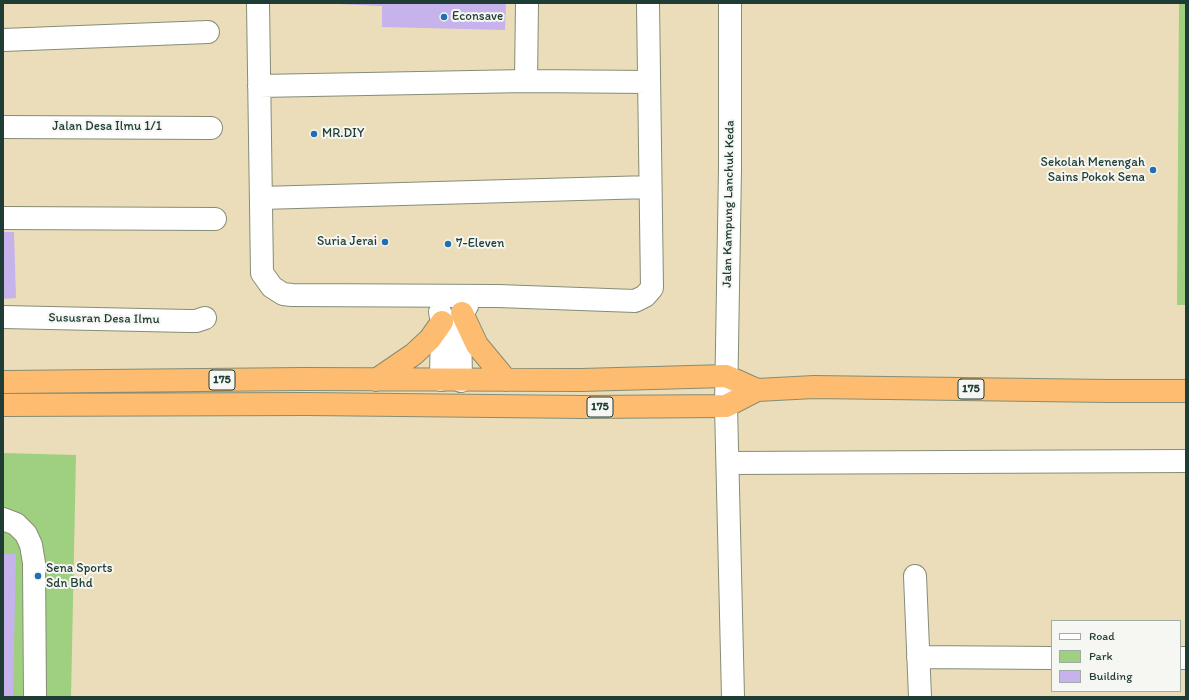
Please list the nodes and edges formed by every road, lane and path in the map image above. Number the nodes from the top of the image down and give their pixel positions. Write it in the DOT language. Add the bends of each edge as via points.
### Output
graph roads {
  1 [pos="258,3"];
  2 [pos="527,3"];
  3 [pos="648,3"];
  4 [pos="730,3"];
  5 [pos="208,32"];
  6 [pos="3,40"];
  7 [pos="526,81"];
  8 [pos="649,82"];
  9 [pos="259,86"];
  10 [pos="3,127"];
  11 [pos="211,128"];
  12 [pos="650,187"];
  13 [pos="261,198"];
  14 [pos="3,218"];
  15 [pos="216,219"];
  16 [pos="414,295"];
  17 [pos="480,296"];
  18 [pos="3,317"];
  19 [pos="452,317"];
  20 [pos="205,318"];
  21 [pos="726,376"];
  22 [pos="376,380"];
  23 [pos="506,380"];
  24 [pos="3,382"];
  25 [pos="451,383"];
  26 [pos="757,390"];
  27 [pos="1186,391"];
  28 [pos="3,404"];
  29 [pos="416,406"];
  30 [pos="475,406"];
  31 [pos="726,406"];
  32 [pos="1186,461"];
  33 [pos="728,463"];
  34 [pos="3,519"];
  35 [pos="915,576"];
  36 [pos="918,657"];
  37 [pos="1051,658"];
  38 [pos="35,697"];
  39 [pos="733,697"];
  40 [pos="920,697"];
  1 -- 9 [label="street"];
  2 -- 7 [label="street"];
  3 -- 8 [label="street"];
  4 -- 21 [label="street, Jalan Kampung Lanchuk Keda"];
  5 -- 6 [label="street"];
  7 -- 8 [label="street"];
  7 -- 9 [label="street"];
  8 -- 12 [label="street"];
  9 -- 13 [label="street"];
  10 -- 11 [label="street, Jalan Desa Ilmu 1/1"];
  12 -- 13 [label="street"];
  12 -- 17 [label="street" via="652,288 645,296 635,301"];
  13 -- 16 [label="street" via="262,273 266,282 277,291 292,295"];
  14 -- 15 [label="street"];
  16 -- 17 [label="street"];
  16 -- 19 [label="street" via="436,304"];
  17 -- 19 [label="street"];
  18 -- 20 [label="street, Sususran Desa Ilmu" via="189,321"];
  19 -- 22 [label="highway" via="414,354"];
  19 -- 23 [label="highway"];
  19 -- 25 [label="street" via="460,324"];
  21 -- 23 [label="highway, 175"];
  21 -- 26 [label="highway, 175"];
  21 -- 31 [label="street, Jalan Kampung Lanchuk Keda"];
  22 -- 24 [label="highway, 175"];
  22 -- 25 [label="highway, 175"];
  23 -- 25 [label="highway, 175"];
  25 -- 29 [label="highway"];
  25 -- 30 [label="highway"];
  26 -- 27 [label="highway, 175" via="814,387"];
  26 -- 31 [label="highway, 175"];
  28 -- 29 [label="highway, 175"];
  29 -- 30 [label="highway, 175"];
  30 -- 31 [label="highway, 175"];
  31 -- 33 [label="street, Jalan Kampung Lanchuk Keda"];
  32 -- 33 [label="street"];
  33 -- 39 [label="street, Jalan Kampung Lanchuk Keda"];
  34 -- 38 [label="street" via="16,524 26,534 31,545 34,563"];
  35 -- 36 [label="street"];
  36 -- 37 [label="street"];
  36 -- 40 [label="street"];
}
